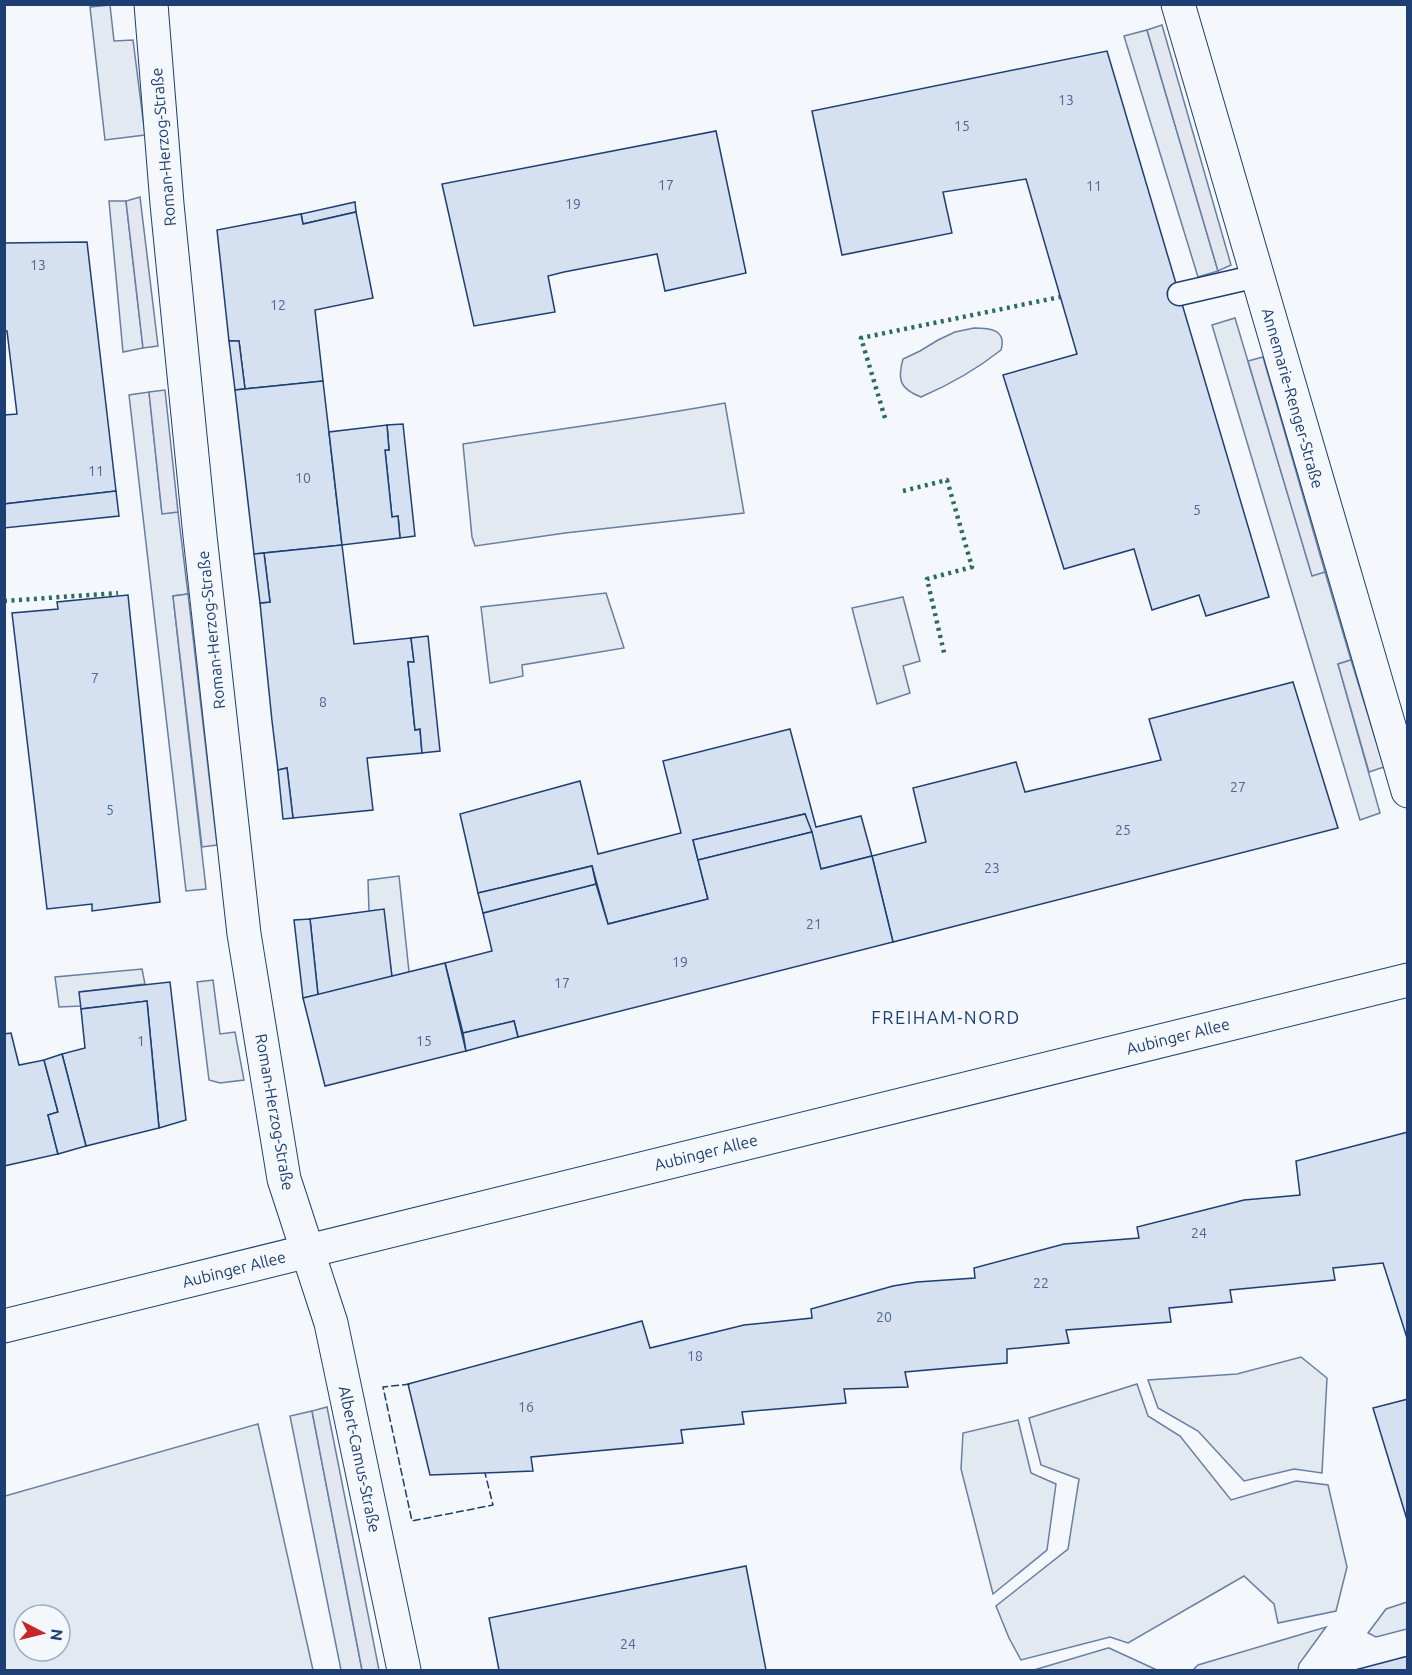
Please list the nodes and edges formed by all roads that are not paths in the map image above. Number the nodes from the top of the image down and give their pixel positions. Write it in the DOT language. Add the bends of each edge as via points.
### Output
graph roads {
  1 [pos="151,4"];
  2 [pos="1178,4"];
  3 [pos="1257,276"];
  4 [pos="1179,294"];
  5 [pos="1407,791"];
  6 [pos="1407,980"];
  7 [pos="308,1250"];
  8 [pos="4,1326"];
  9 [pos="404,1671"];
  1 -- 7 [label="street, Roman-Herzog-Straße" via="200,536 244,934 284,1179"];
  2 -- 3 [label="street, Annemarie-Renger-Straße"];
  3 -- 4 [label="lane"];
  3 -- 5 [label="street, Annemarie-Renger-Straße"];
  6 -- 7 [label="street, Aubinger Allee"];
  7 -- 8 [label="street, Aubinger Allee"];
  7 -- 9 [label="street, Albert-Camus-Straße" via="331,1323"];
}
